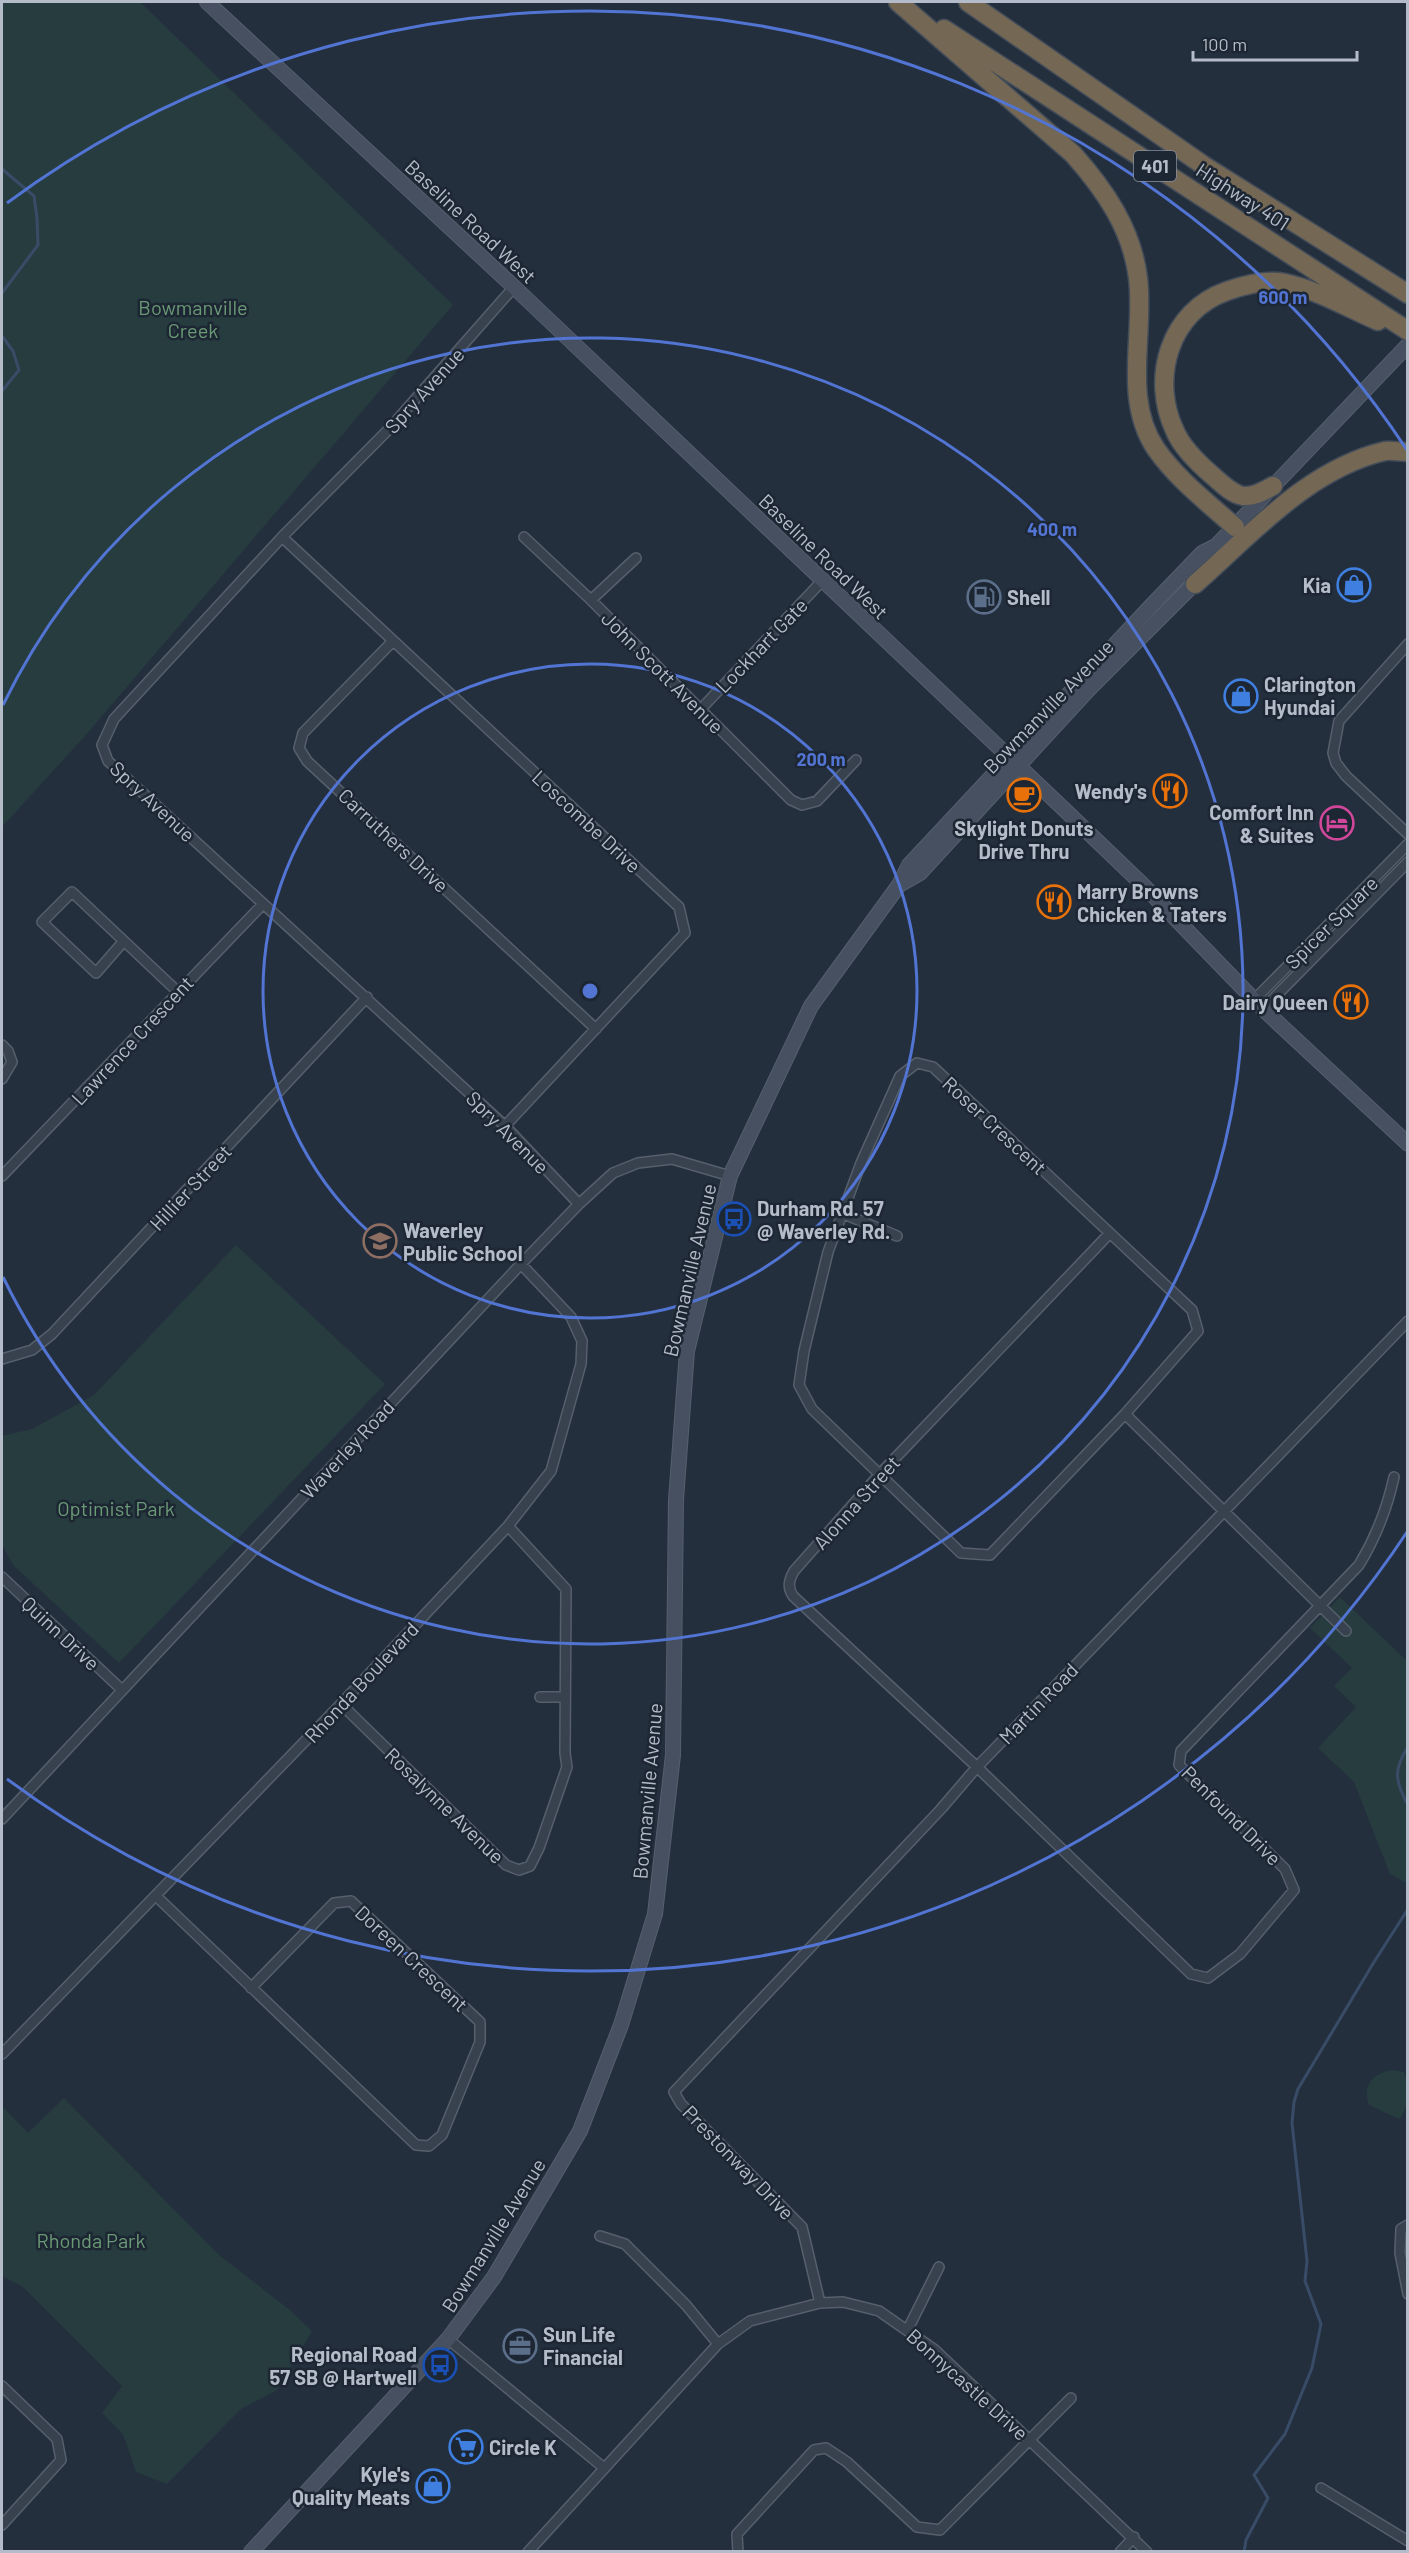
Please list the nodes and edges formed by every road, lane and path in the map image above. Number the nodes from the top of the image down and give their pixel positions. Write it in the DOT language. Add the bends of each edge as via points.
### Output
graph roads {
  1 [pos="207,2"];
  2 [pos="900,2"];
  3 [pos="968,2"];
  4 [pos="514,287"];
  5 [pos="1402,291"];
  6 [pos="1407,333"];
  7 [pos="1407,345"];
  8 [pos="1407,452"];
  9 [pos="1273,486"];
  10 [pos="1235,527"];
  11 [pos="282,537"];
  12 [pos="524,537"];
  13 [pos="1216,546"];
  14 [pos="636,558"];
  15 [pos="822,581"];
  16 [pos="1195,584"];
  17 [pos="591,600"];
  18 [pos="393,641"];
  19 [pos="1407,644"];
  20 [pos="700,710"];
  21 [pos="856,760"];
  22 [pos="1012,762"];
  23 [pos="1407,834"];
  24 [pos="1407,844"];
  25 [pos="1407,862"];
  26 [pos="262,904"];
  27 [pos="123,942"];
  28 [pos="177,991"];
  29 [pos="367,997"];
  30 [pos="1259,1004"];
  31 [pos="596,1029"];
  32 [pos="2,1045"];
  33 [pos="2,1079"];
  34 [pos="505,1126"];
  35 [pos="1407,1144"];
  36 [pos="2,1176"];
  37 [pos="730,1176"];
  38 [pos="579,1204"];
  39 [pos="844,1214"];
  40 [pos="1110,1233"];
  41 [pos="897,1236"];
  42 [pos="521,1264"];
  43 [pos="1407,1321"];
  44 [pos="2,1359"];
  45 [pos="1125,1414"];
  46 [pos="879,1475"];
  47 [pos="1394,1477"];
  48 [pos="1223,1512"];
  49 [pos="508,1526"];
  50 [pos="2,1577"];
  51 [pos="1320,1606"];
  52 [pos="1346,1631"];
  53 [pos="121,1689"];
  54 [pos="540,1697"];
  55 [pos="565,1697"];
  56 [pos="341,1704"];
  57 [pos="977,1767"];
  58 [pos="2,1818"];
  59 [pos="156,1896"];
  60 [pos="251,1988"];
  61 [pos="2,2054"];
  62 [pos="674,2092"];
  63 [pos="1407,2225"];
  64 [pos="600,2236"];
  65 [pos="939,2267"];
  66 [pos="1407,2295"];
  67 [pos="820,2303"];
  68 [pos="908,2329"];
  69 [pos="448,2339"];
  70 [pos="718,2344"];
  71 [pos="2,2386"];
  72 [pos="1071,2398"];
  73 [pos="1029,2438"];
  74 [pos="604,2468"];
  75 [pos="1321,2488"];
  76 [pos="2,2525"];
  77 [pos="1134,2537"];
  78 [pos="1407,2541"];
  79 [pos="251,2552"];
  80 [pos="528,2552"];
  81 [pos="738,2552"];
  82 [pos="1120,2552"];
  83 [pos="1147,2552"];
  1 -- 4 [label="main road, Baseline Road West"];
  2 -- 6 [label="highway, Highway 401 / 401"];
  2 -- 10 [label="highway" via="1073,154 1113,205 1128,237 1138,278 1137,385 1142,416 1156,448"];
  3 -- 5 [label="highway, Highway 401 / 401" via="1203,165"];
  4 -- 11 [label="street, Spry Avenue" via="389,429"];
  4 -- 15 [label="main road, Baseline Road West"];
  6 -- 9 [label="highway" via="1284,283 1246,284 1214,296 1188,316 1173,339 1164,366 1164,402 1175,433 1200,465 1241,496 1254,496"];
  7 -- 9 [label="main road, Bowmanville Avenue"];
  8 -- 16 [label="highway" via="1386,451 1327,473 1259,525"];
  9 -- 10 [label="main road, Bowmanville Avenue"];
  10 -- 13 [label="main road, Bowmanville Avenue"];
  11 -- 18 [label="street, Loscombe Drive"];
  11 -- 26 [label="street, Spry Avenue" via="114,719 102,745 108,761"];
  12 -- 17 [label="street, John Scott Avenue"];
  13 -- 16 [label="main road, Bowmanville Avenue" via="1212,563"];
  13 -- 22 [label="main road, Bowmanville Avenue" via="1202,553"];
  14 -- 17 [label="street"];
  15 -- 20 [label="street, Lockhart Gate"];
  15 -- 22 [label="main road, Baseline Road West"];
  16 -- 22 [label="main road, Bowmanville Avenue"];
  17 -- 20 [label="street, John Scott Avenue"];
  18 -- 31 [label="street, Loscombe Drive" via="680,907 686,933"];
  18 -- 31 [label="street, Carruthers Drive" via="303,733 299,748 307,761"];
  19 -- 23 [label="street" via="1340,721 1333,753 1346,776"];
  20 -- 21 [label="street, John Scott Avenue" via="791,800 802,805 817,801"];
  22 -- 30 [label="main road, Baseline Road West" via="1143,885"];
  22 -- 37 [label="main road, Bowmanville Avenue" via="920,873 899,885 812,1006"];
  24 -- 30 [label="street, Spicer Square"];
  25 -- 30 [label="street, Spicer Square"];
  26 -- 28 [label="street, Lawrence Crescent"];
  26 -- 29 [label="street, Spry Avenue"];
  27 -- 27 [label="street" via="72,891 42,922 96,973"];
  27 -- 28 [label="street"];
  28 -- 36 [label="street, Lawrence Crescent"];
  29 -- 34 [label="street, Spry Avenue"];
  29 -- 44 [label="street, Hillier Street" via="52,1334 32,1350"];
  30 -- 35 [label="main road, Baseline Road West"];
  31 -- 34 [label="street, Loscombe Drive"];
  32 -- 33 [label="street" via="12,1062"];
  34 -- 38 [label="street, Spry Avenue"];
  37 -- 38 [label="street, Waverley Road" via="672,1159 638,1163 613,1173"];
  37 -- 69 [label="main road, Bowmanville Avenue" via="687,1351 676,1500 673,1755 656,1914 621,2025 580,2131 494,2277"];
  38 -- 42 [label="street, Waverley Road"];
  39 -- 40 [label="street, Roser Crescent" via="861,1163 900,1076 917,1063 933,1067"];
  39 -- 41 [label="street"];
  39 -- 46 [label="street, Roser Crescent" via="828,1252 799,1385 812,1409"];
  40 -- 45 [label="street, Roser Crescent" via="1192,1310 1198,1331"];
  40 -- 46 [label="street, Alonna Street"];
  42 -- 49 [label="street, Rhonda Boulevard" via="571,1317 582,1341 580,1364 551,1471"];
  42 -- 53 [label="street, Waverley Road"];
  43 -- 48 [label="street, Martin Road"];
  45 -- 46 [label="street, Roser Crescent" via="990,1555 961,1553"];
  45 -- 48 [label="street"];
  46 -- 57 [label="street, Alonna Street" via="794,1571 789,1590"];
  47 -- 51 [label="street" via="1389,1503 1374,1540 1359,1565"];
  48 -- 51 [label="street"];
  48 -- 57 [label="street, Martin Road"];
  49 -- 55 [label="street, Rosalynne Avenue" via="566,1589"];
  49 -- 56 [label="street, Rhonda Boulevard"];
  50 -- 53 [label="street, Quinn Drive"];
  51 -- 52 [label="street"];
  51 -- 57 [label="street, Penfound Drive" via="1182,1751 1179,1765 1285,1869 1294,1890 1240,1954 1208,1978 1191,1974"];
  53 -- 58 [label="street, Waverley Road"];
  54 -- 55 [label="street"];
  55 -- 56 [label="street, Rosalynne Avenue" via="567,1767 540,1848 530,1866 519,1870 506,1865"];
  56 -- 59 [label="street, Rhonda Boulevard"];
  57 -- 62 [label="street, Martin Road"];
  59 -- 60 [label="street, Doreen Crescent"];
  59 -- 61 [label="street, Rhonda Boulevard"];
  60 -- 60 [label="street, Doreen Crescent" via="416,2145 429,2146 442,2135 480,2042 480,2022 351,1901 334,1903"];
  62 -- 67 [label="street, Prestonway Drive" via="681,2104 802,2227"];
  63 -- 66 [label="street" via="1401,2229 1400,2253"];
  64 -- 70 [label="street" via="625,2244 686,2305"];
  65 -- 68 [label="street"];
  67 -- 68 [label="street, Bonnycastle Drive" via="843,2302 879,2311"];
  67 -- 70 [label="street, Bonnycastle Drive" via="750,2321"];
  68 -- 73 [label="street, Bonnycastle Drive"];
  69 -- 74 [label="street"];
  69 -- 79 [label="main road, Bowmanville Avenue"];
  70 -- 74 [label="street, Bonnycastle Drive"];
  71 -- 76 [label="street" via="57,2439 61,2460"];
  72 -- 73 [label="street"];
  73 -- 77 [label="street, Bonnycastle Drive"];
  73 -- 81 [label="street" via="940,2530 917,2527 847,2462 826,2448 814,2450 736,2534"];
  74 -- 80 [label="street, Bonnycastle Drive"];
  75 -- 78 [label="street"];
  77 -- 82 [label="street"];
  77 -- 83 [label="street, Bonnycastle Drive"];
}
